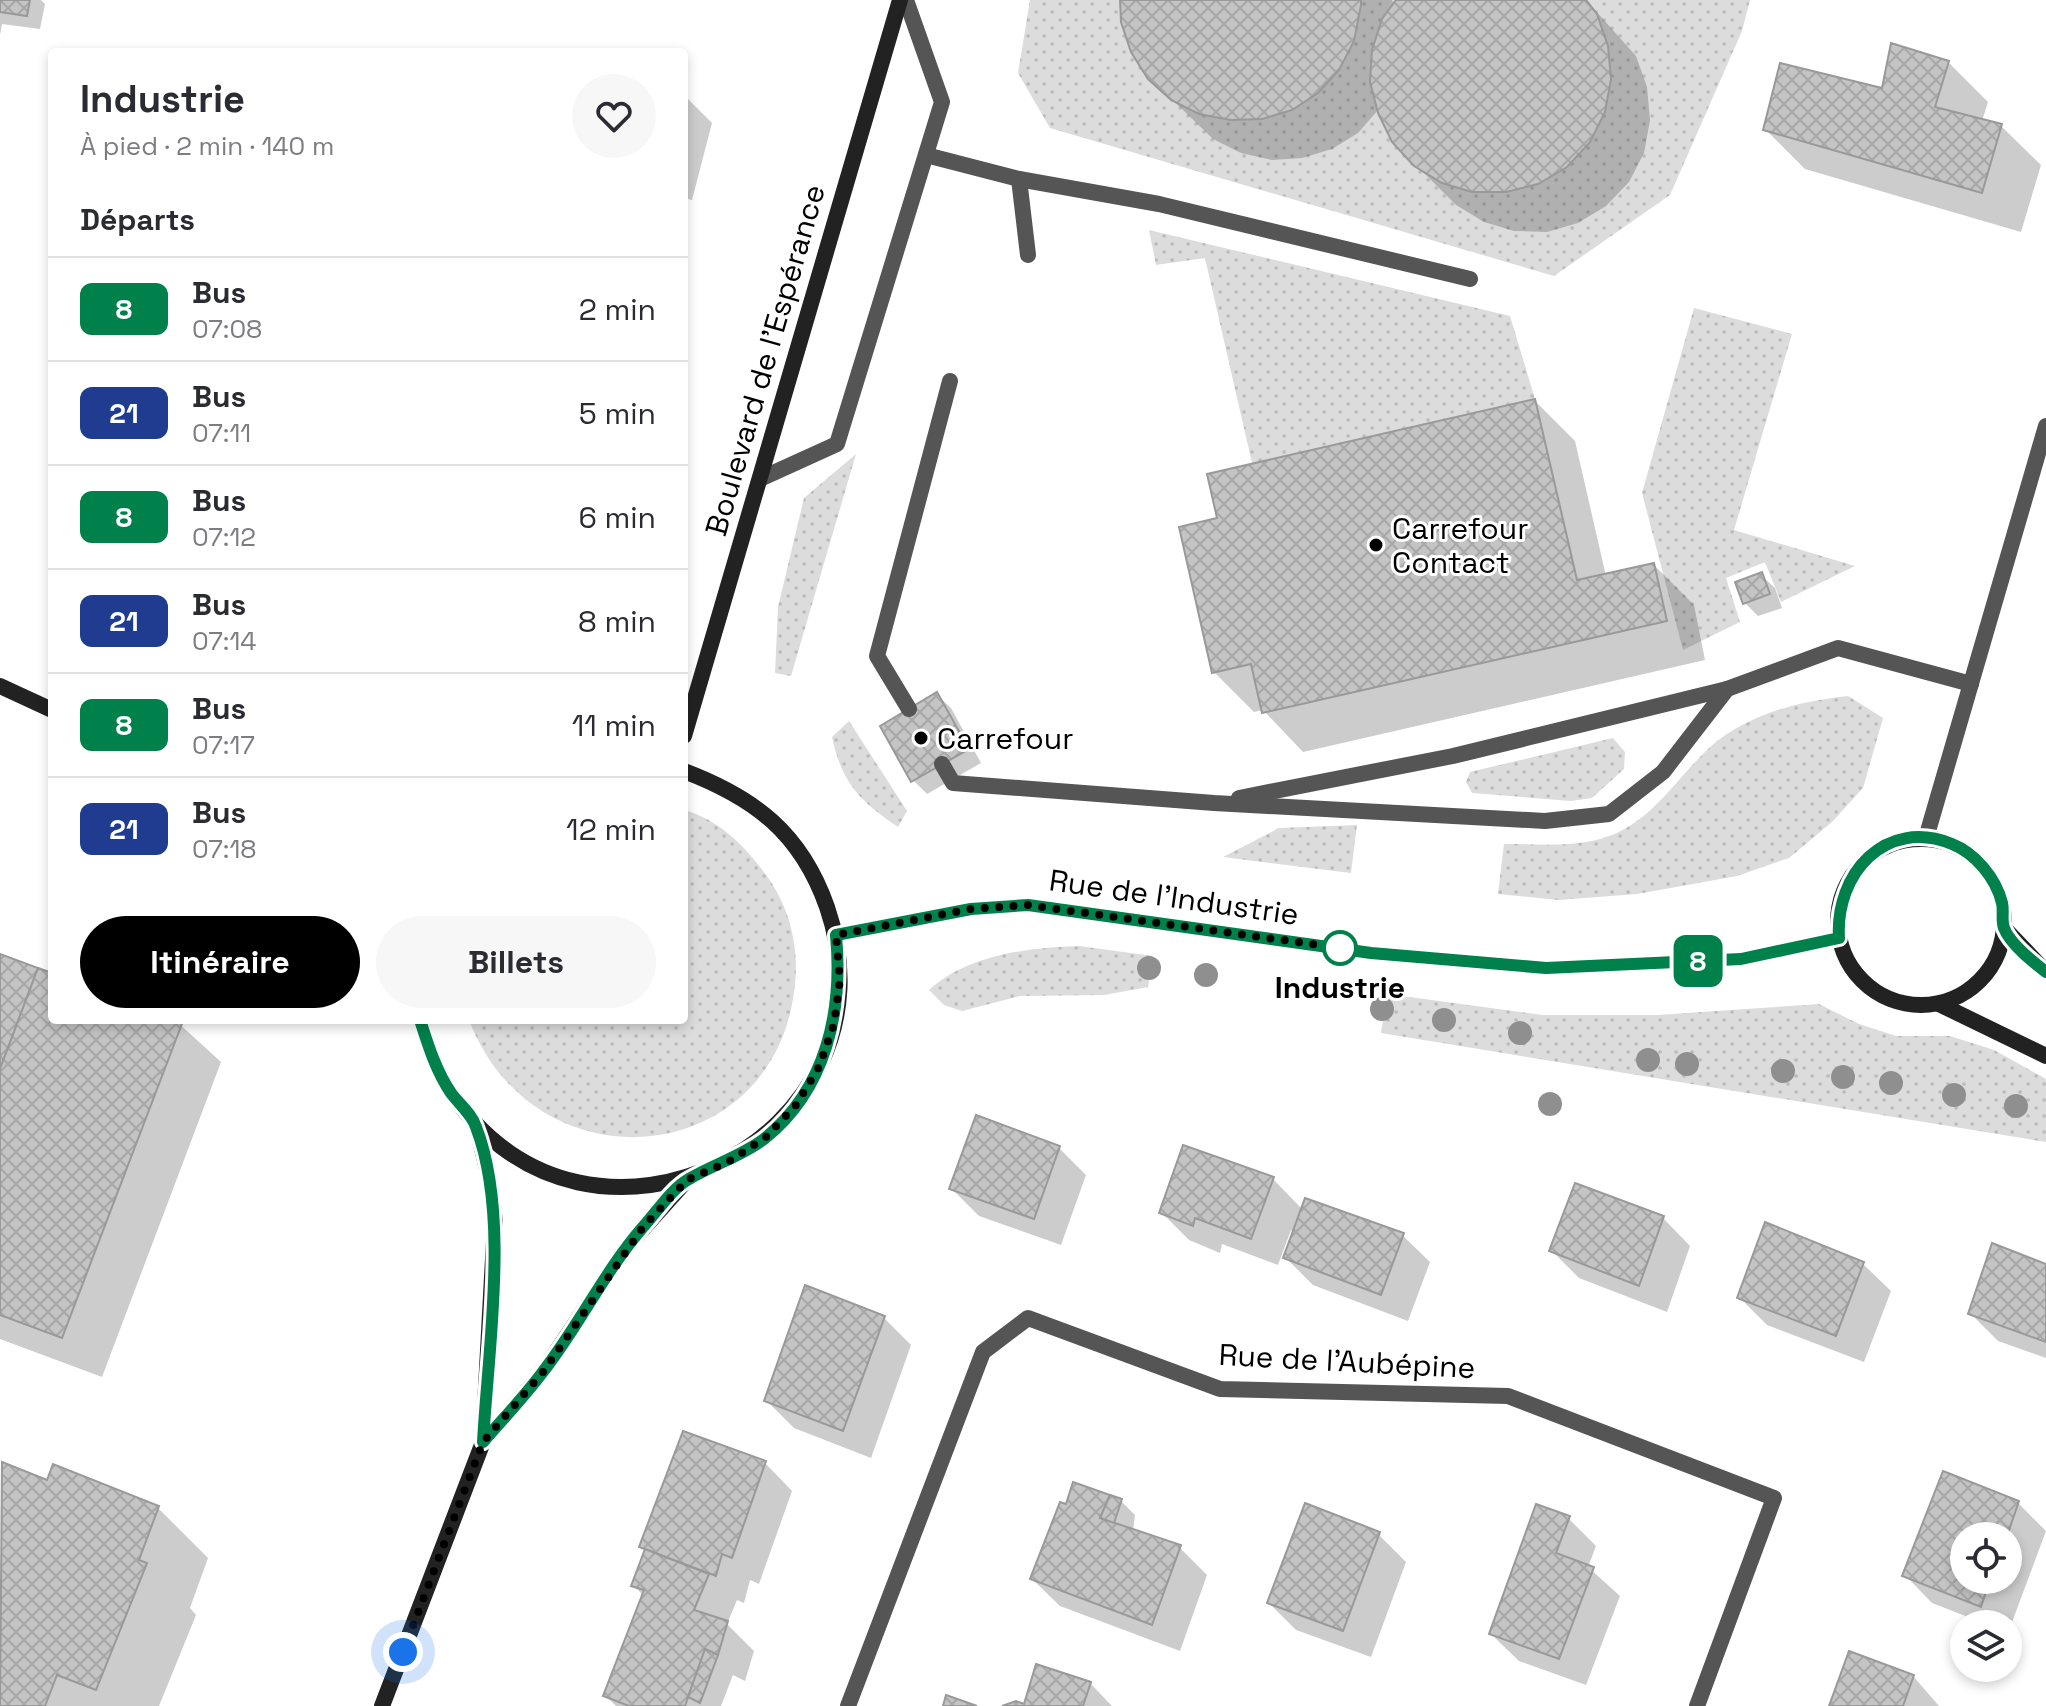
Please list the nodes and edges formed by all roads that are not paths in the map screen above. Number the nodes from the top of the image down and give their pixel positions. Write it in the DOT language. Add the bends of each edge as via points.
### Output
graph roads {
  1 [pos="903,0"];
  2 [pos="926,155"];
  3 [pos="1019,179"];
  4 [pos="1028,255"];
  5 [pos="1470,279"];
  6 [pos="950,381"];
  7 [pos="2046,426"];
  8 [pos="760,479"];
  9 [pos="1971,684"];
  10 [pos="0,686"];
  11 [pos="1727,689"];
  12 [pos="48,708"];
  13 [pos="909,709"];
  14 [pos="688,722"];
  15 [pos="942,764"];
  16 [pos="688,772"];
  17 [pos="1214,803"];
  18 [pos="1926,838"];
  19 [pos="2004,928"];
  20 [pos="836,935"];
  21 [pos="1839,938"];
  22 [pos="2046,972"];
  23 [pos="1939,1004"];
  24 [pos="421,1024"];
  25 [pos="2046,1056"];
  26 [pos="476,1124"];
  27 [pos="687,1180"];
  28 [pos="483,1442"];
  29 [pos="382,1706"];
  30 [pos="848,1706"];
  31 [pos="1697,1706"];
  1 -- 2 [label="street" via="942,102"];
  1 -- 8 [label="street, Boulevard de l'Espérance"];
  2 -- 3 [label="street"];
  2 -- 8 [label="street" via="837,444"];
  3 -- 4 [label="street"];
  3 -- 5 [label="street" via="1159,204"];
  6 -- 13 [label="street" via="877,656"];
  7 -- 9 [label="street"];
  8 -- 14 [label="street, Boulevard de l'Espérance"];
  9 -- 11 [label="street" via="1838,648"];
  9 -- 18 [label="street"];
  10 -- 12 [label="street"];
  11 -- 17 [label="street" via="1453,756"];
  11 -- 17 [label="street" via="1663,772 1609,814 1545,821"];
  15 -- 17 [label="street" via="953,783"];
  16 -- 20 [label="street" via="732,789 780,827 816,878"];
  18 -- 19 [label="street" via="1952,844 1975,858 1997,890"];
  18 -- 21 [label="street" via="1877,850 1858,866 1837,913"];
  19 -- 22 [label="street"];
  19 -- 23 [label="street" via="1998,954 1984,977 1964,994"];
  20 -- 21 [label="street, Rue de l'Industrie" via="971,909 1028,905 1371,953 1546,968 1741,959"];
  20 -- 27 [label="street" via="840,980 834,1024 812,1080 766,1137"];
  21 -- 23 [label="street" via="1857,973 1887,999"];
  23 -- 25 [label="street"];
  24 -- 26 [label="street" via="450,1092"];
  26 -- 27 [label="street" via="505,1149 574,1181 636,1187"];
  26 -- 28 [label="street" via="495,1222"];
  27 -- 28 [label="street" via="624,1250 543,1372"];
  28 -- 29 [label="street"];
  30 -- 31 [label="street, Rue de l'Aubépine" via="983,1352 1028,1318 1220,1389 1508,1396 1774,1498"];
}
